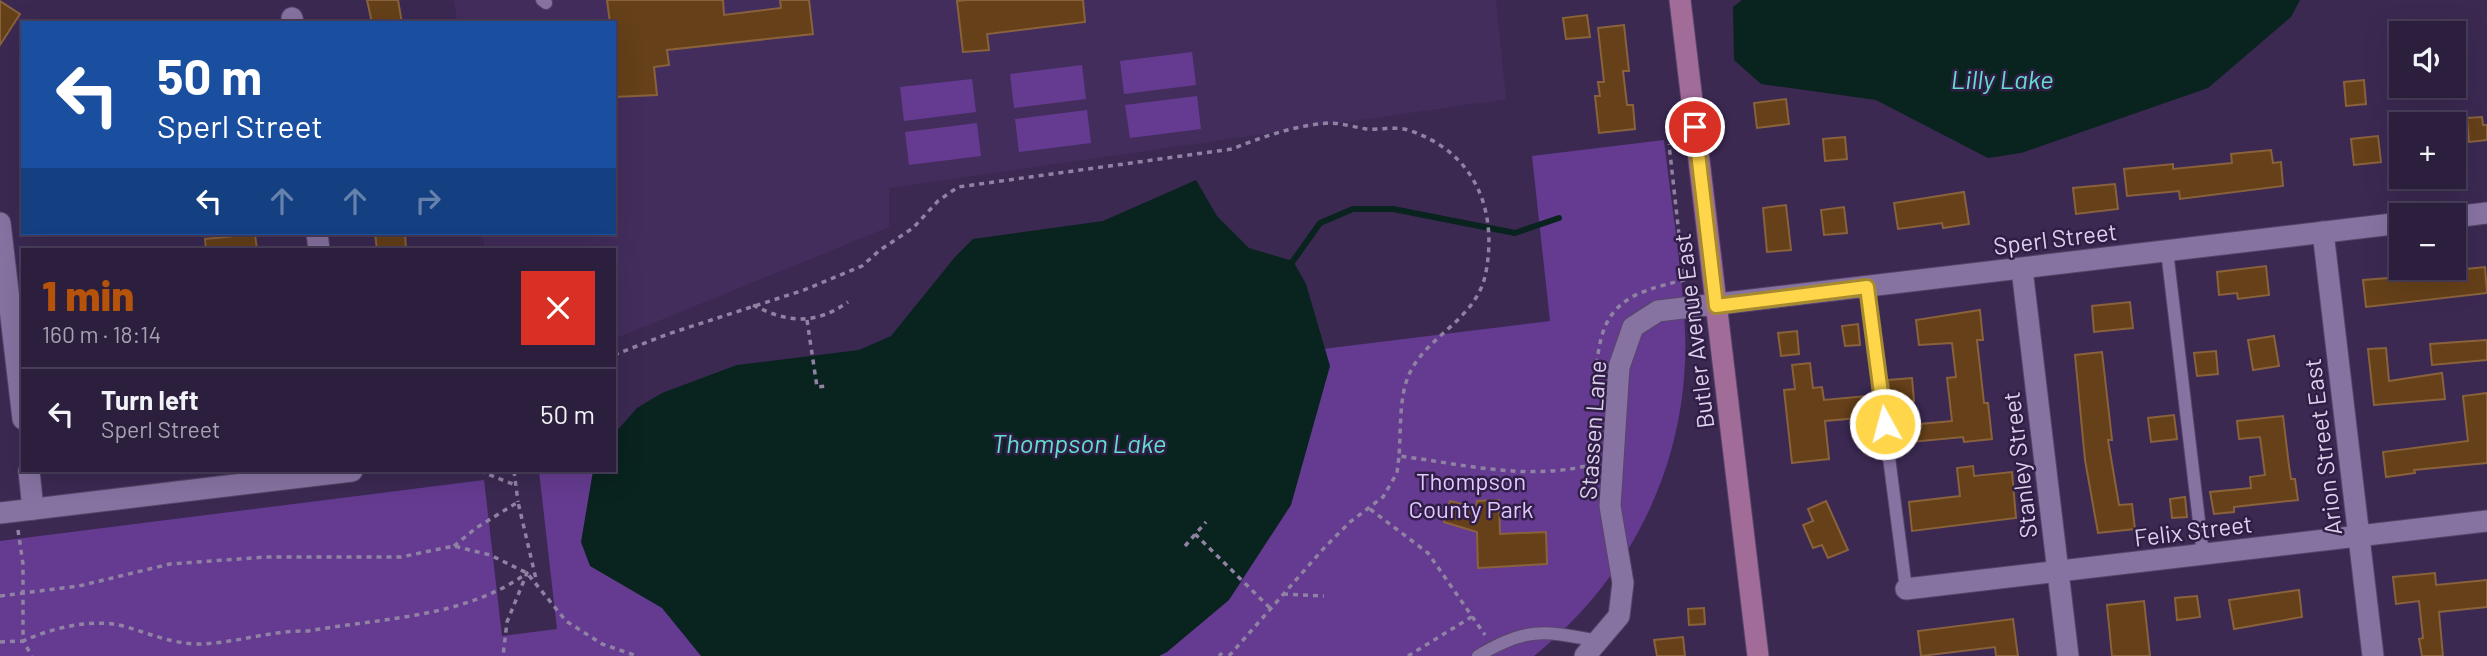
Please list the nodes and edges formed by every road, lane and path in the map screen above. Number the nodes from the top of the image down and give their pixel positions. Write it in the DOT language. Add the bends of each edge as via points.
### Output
graph roads {
  1 [pos="1680,0"];
  2 [pos="1669,144"];
  3 [pos="2487,213"];
  4 [pos="2466,216"];
  5 [pos="0,223"];
  6 [pos="2389,224"];
  7 [pos="2323,232"];
  8 [pos="2167,251"];
  9 [pos="2021,269"];
  10 [pos="1867,287"];
  11 [pos="848,302"];
  12 [pos="753,305"];
  13 [pos="1716,306"];
  14 [pos="807,320"];
  15 [pos="616,354"];
  16 [pos="1597,369"];
  17 [pos="826,386"];
  18 [pos="21,402"];
  19 [pos="1593,424"];
  20 [pos="1399,456"];
  21 [pos="29,472"];
  22 [pos="337,472"];
  23 [pos="483,472"];
  24 [pos="514,472"];
  25 [pos="516,485"];
  26 [pos="518,502"];
  27 [pos="1370,509"];
  28 [pos="16,511"];
  29 [pos="2487,521"];
  30 [pos="1206,523"];
  31 [pos="1195,534"];
  32 [pos="2359,537"];
  33 [pos="454,545"];
  34 [pos="1185,546"];
  35 [pos="2203,555"];
  36 [pos="527,573"];
  37 [pos="2058,573"];
  38 [pos="537,581"];
  39 [pos="1906,589"];
  40 [pos="22,594"];
  41 [pos="1283,594"];
  42 [pos="0,596"];
  43 [pos="1324,596"];
  44 [pos="1270,607"];
  45 [pos="1474,616"];
  46 [pos="23,641"];
  47 [pos="0,642"];
  48 [pos="1492,647"];
  49 [pos="1592,648"];
  50 [pos="33,656"];
  51 [pos="503,656"];
  52 [pos="637,656"];
  53 [pos="1229,656"];
  54 [pos="1408,656"];
  55 [pos="1478,656"];
  56 [pos="1758,656"];
  57 [pos="2068,656"];
  58 [pos="2373,656"];
  1 -- 13 [label="street, Butler Avenue East"];
  2 -- 16 [label="path" via="1684,280 1641,290 1610,312 1599,341"];
  3 -- 4 [label="street"];
  5 -- 18 [label="street"];
  6 -- 7 [label="street, Sperl Street"];
  7 -- 8 [label="street, Sperl Street"];
  7 -- 32 [label="street, Arion Street East"];
  8 -- 9 [label="street, Sperl Street"];
  8 -- 35 [label="lane"];
  9 -- 10 [label="street, Sperl Street"];
  9 -- 37 [label="street, Stanley Street"];
  10 -- 13 [label="street, Sperl Street"];
  10 -- 39 [label="lane"];
  11 -- 14 [label="path" via="827,316"];
  12 -- 14 [label="path" via="773,316"];
  12 -- 15 [label="path"];
  12 -- 20 [label="path" via="862,266 958,187 1232,149 1262,137 1330,123 1406,130 1445,146 1474,176 1489,235 1486,274 1473,304 1421,355 1408,377"];
  13 -- 49 [label="street, Stassen Lane" via="1658,310 1633,327 1619,367 1610,506 1623,583 1619,616"];
  13 -- 56 [label="street, Butler Avenue East"];
  14 -- 17 [label="path" via="817,387"];
  19 -- 20 [label="path" via="1590,466 1560,472 1528,474"];
  20 -- 27 [label="path" via="1397,473"];
  21 -- 28 [label="street"];
  22 -- 28 [label="street"];
  23 -- 25 [label="path"];
  24 -- 25 [label="path"];
  25 -- 26 [label="path"];
  26 -- 33 [label="path"];
  26 -- 38 [label="path"];
  27 -- 41 [label="path" via="1350,522"];
  27 -- 45 [label="path" via="1428,553"];
  28 -- 40 [label="path"];
  29 -- 32 [label="street, Felix Street"];
  30 -- 31 [label="path"];
  31 -- 34 [label="path"];
  31 -- 44 [label="path"];
  32 -- 35 [label="street, Felix Street"];
  32 -- 58 [label="street, Arion Street East"];
  33 -- 36 [label="path"];
  33 -- 40 [label="path" via="401,557 266,557 170,565"];
  35 -- 37 [label="street, Felix Street"];
  36 -- 38 [label="path"];
  36 -- 46 [label="path" via="506,588 451,606 308,631 173,643 119,625 89,625 58,628"];
  36 -- 51 [label="path" via="507,622"];
  37 -- 39 [label="street, Felix Street"];
  37 -- 57 [label="street, Stanley Street"];
  38 -- 52 [label="path" via="566,621 602,645"];
  40 -- 42 [label="path"];
  40 -- 46 [label="path"];
  41 -- 43 [label="path"];
  41 -- 44 [label="path"];
  44 -- 53 [label="path"];
  45 -- 48 [label="path"];
  45 -- 54 [label="path"];
  46 -- 47 [label="path"];
  46 -- 50 [label="path"];
  48 -- 49 [label="lane" via="1543,631"];
  48 -- 55 [label="lane"];
}
